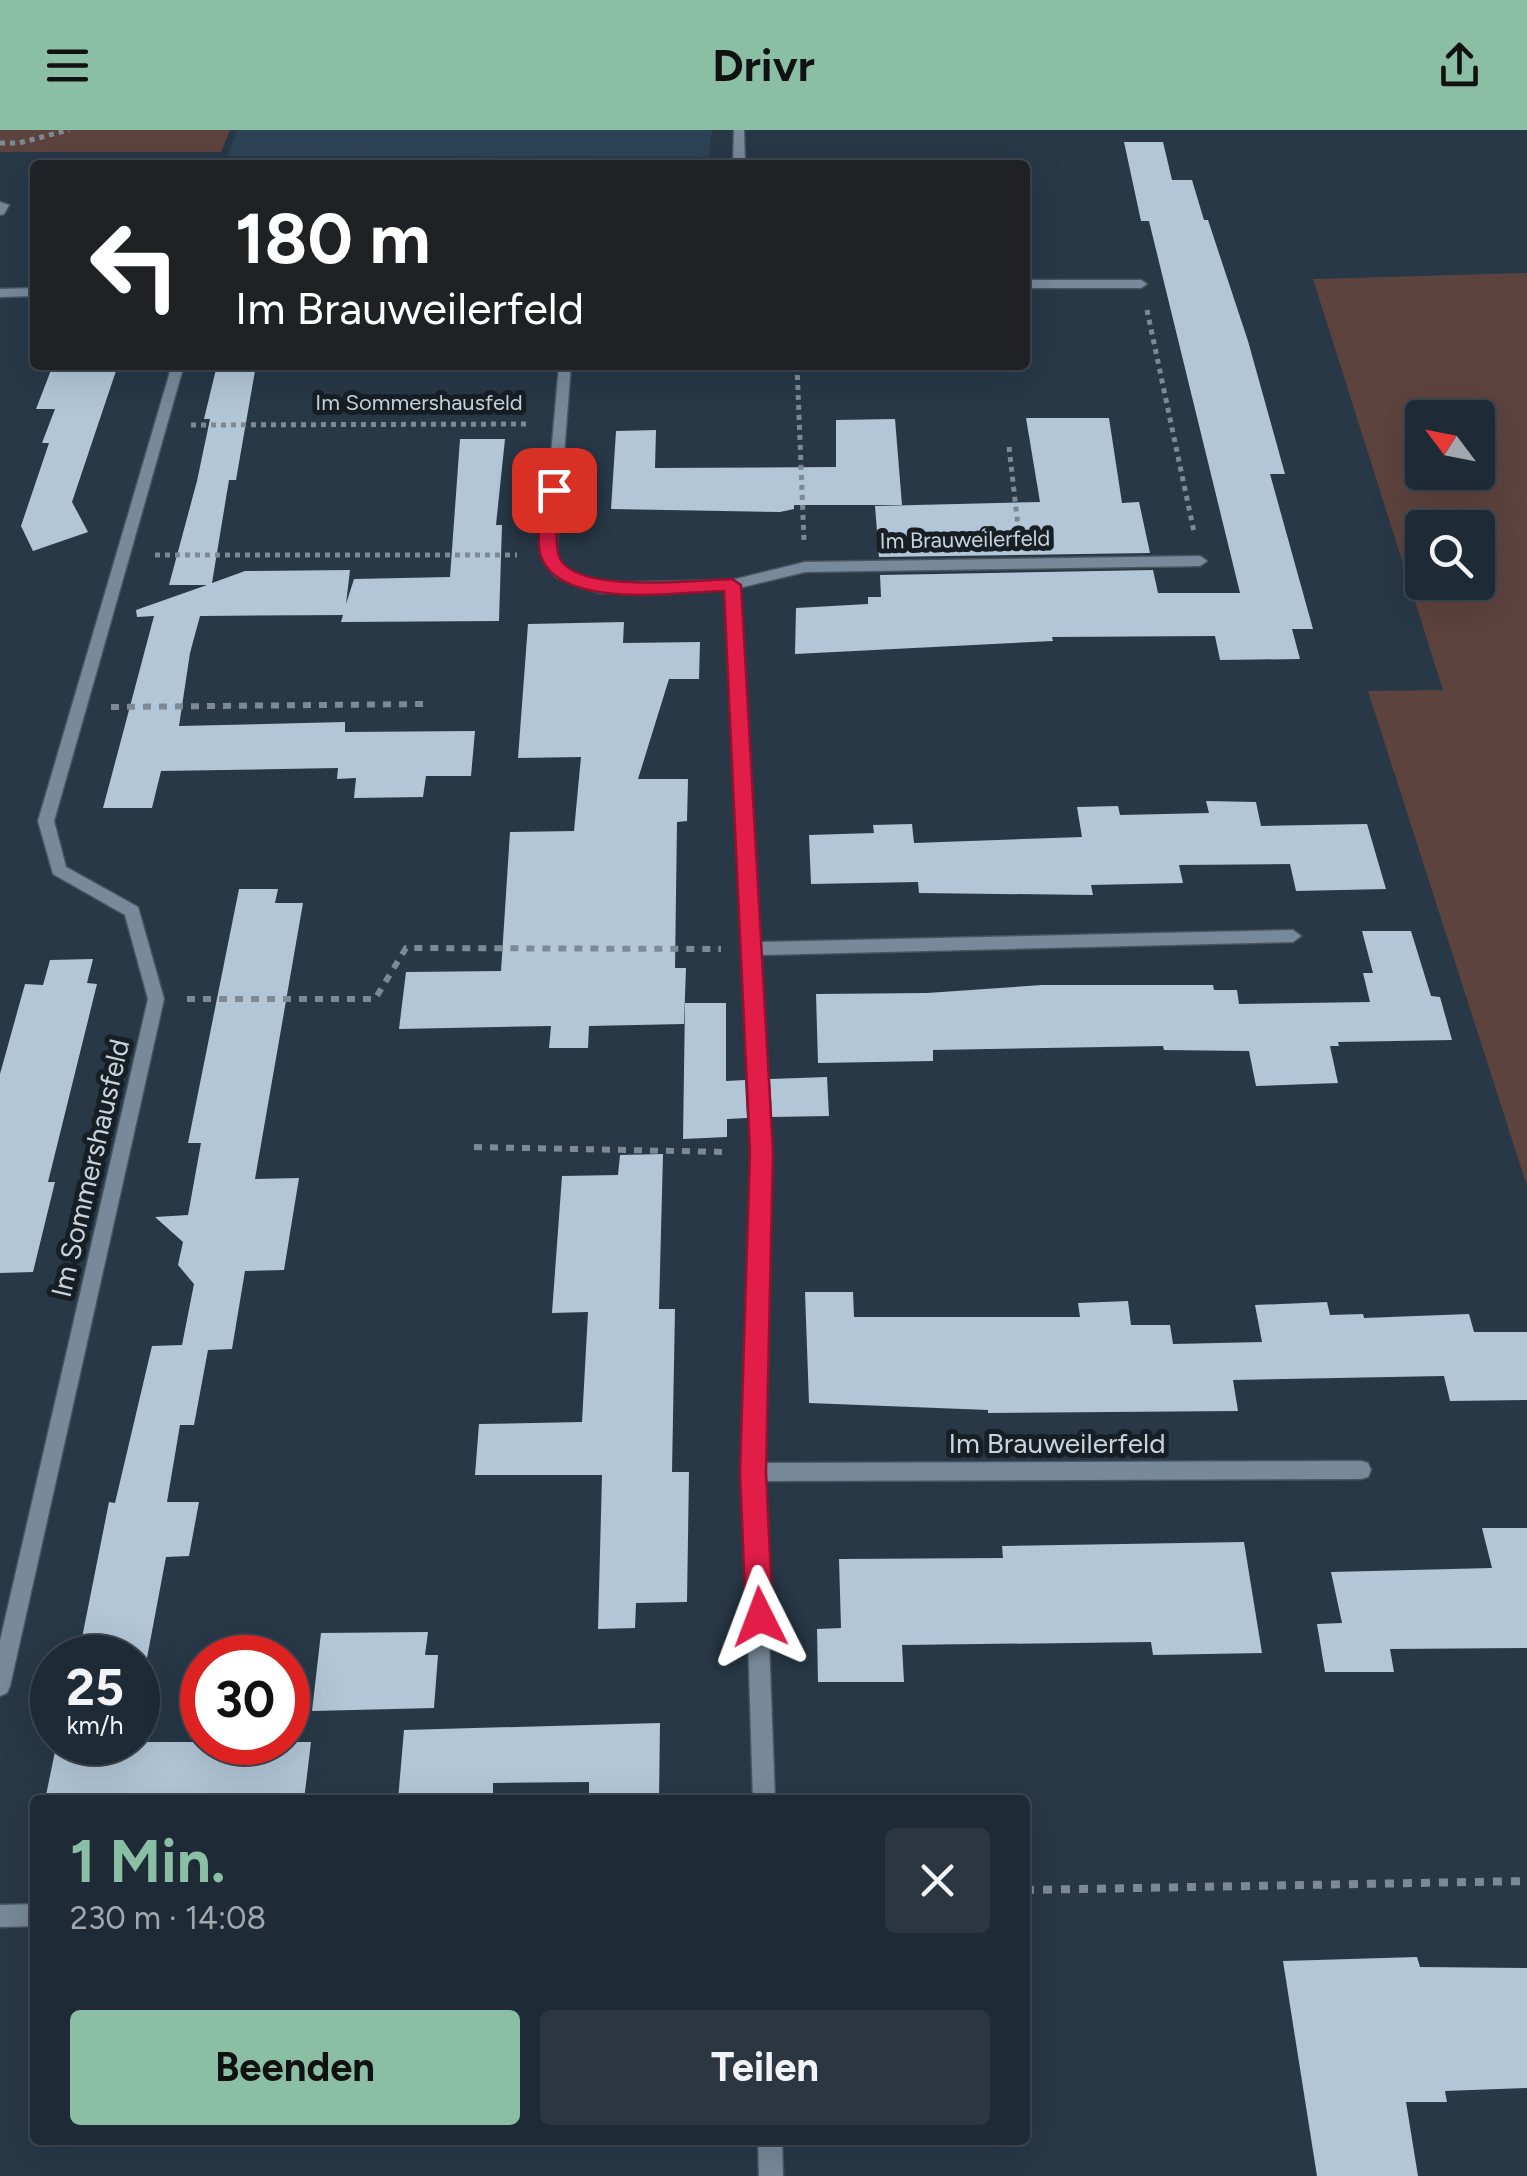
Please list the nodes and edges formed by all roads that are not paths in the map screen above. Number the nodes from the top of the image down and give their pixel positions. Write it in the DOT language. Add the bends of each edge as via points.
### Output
graph roads {
  1 [pos="740,130"];
  2 [pos="739,160"];
  3 [pos="1030,284"];
  4 [pos="1142,284"];
  5 [pos="30,292"];
  6 [pos="0,294"];
  7 [pos="176,370"];
  8 [pos="564,370"];
  9 [pos="1200,562"];
  10 [pos="732,585"];
  11 [pos="1293,936"];
  12 [pos="752,949"];
  13 [pos="1361,1470"];
  14 [pos="753,1472"];
  15 [pos="0,1686"];
  16 [pos="764,1795"];
  17 [pos="30,1915"];
  18 [pos="0,1916"];
  19 [pos="770,2145"];
  20 [pos="770,2176"];
  1 -- 2 [label="street"];
  3 -- 4 [label="street"];
  5 -- 6 [label="street"];
  7 -- 15 [label="street, Im Sommershausfeld" via="46,821 59,870 132,911 156,999"];
  8 -- 10 [label="street, Im Brauweilerfeld" via="548,556 561,574 600,588"];
  9 -- 10 [label="street, Im Brauweilerfeld" via="806,567"];
  10 -- 12 [label="street"];
  11 -- 12 [label="street"];
  12 -- 14 [label="street" via="762,1152"];
  13 -- 14 [label="street, Im Brauweilerfeld"];
  14 -- 16 [label="street"];
  17 -- 18 [label="street"];
  19 -- 20 [label="street"];
}
